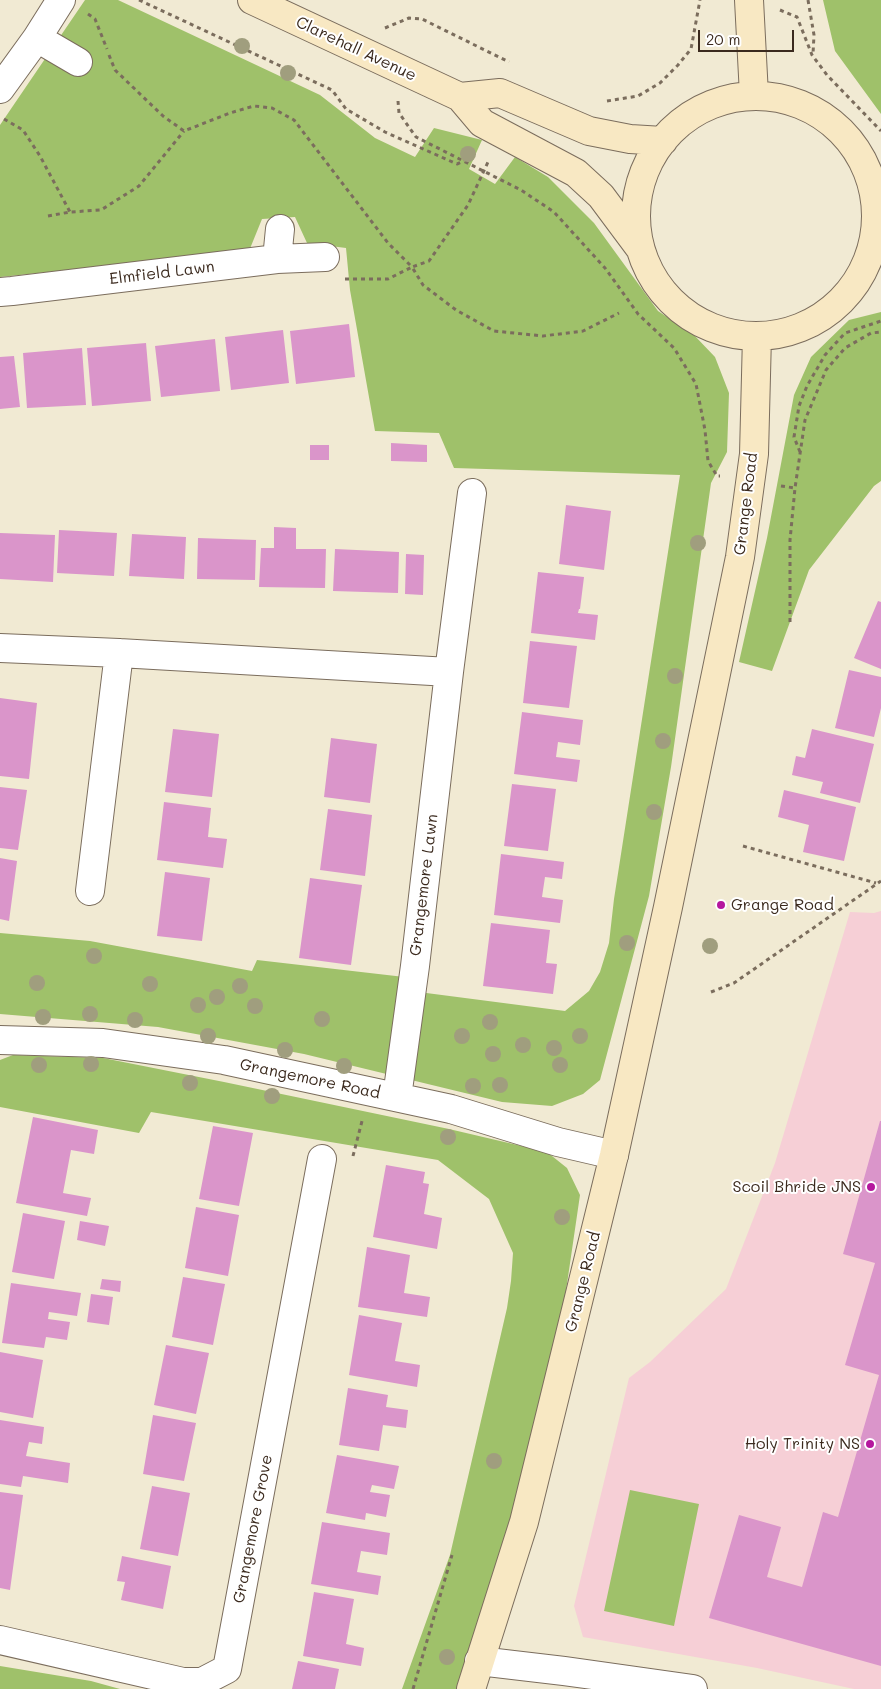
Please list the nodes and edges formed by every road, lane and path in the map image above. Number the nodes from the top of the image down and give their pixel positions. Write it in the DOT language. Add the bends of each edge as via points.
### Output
graph roads {
  1 [pos="139,0"];
  2 [pos="252,0"];
  3 [pos="700,0"];
  4 [pos="808,0"];
  5 [pos="760,3"];
  6 [pos="72,5"];
  7 [pos="37,38"];
  8 [pos="349,46"];
  9 [pos="812,54"];
  10 [pos="506,61"];
  11 [pos="78,62"];
  12 [pos="392,66"];
  13 [pos="0,89"];
  14 [pos="754,95"];
  15 [pos="460,97"];
  16 [pos="599,100"];
  17 [pos="0,117"];
  18 [pos="184,131"];
  19 [pos="881,131"];
  20 [pos="662,141"];
  21 [pos="464,161"];
  22 [pos="484,171"];
  23 [pos="70,212"];
  24 [pos="48,216"];
  25 [pos="280,229"];
  26 [pos="640,248"];
  27 [pos="325,257"];
  28 [pos="875,257"];
  29 [pos="277,259"];
  30 [pos="412,267"];
  31 [pos="0,292"];
  32 [pos="619,313"];
  33 [pos="881,321"];
  34 [pos="881,332"];
  35 [pos="757,336"];
  36 [pos="801,453"];
  37 [pos="723,477"];
  38 [pos="772,484"];
  39 [pos="795,488"];
  40 [pos="472,493"];
  41 [pos="790,622"];
  42 [pos="0,648"];
  43 [pos="119,653"];
  44 [pos="449,672"];
  45 [pos="743,846"];
  46 [pos="879,882"];
  47 [pos="90,891"];
  48 [pos="711,992"];
  49 [pos="0,1040"];
  50 [pos="368,1091"];
  51 [pos="397,1097"];
  52 [pos="614,1156"];
  53 [pos="322,1159"];
  54 [pos="452,1555"];
  55 [pos="0,1640"];
  56 [pos="479,1662"];
  57 [pos="412,1689"];
  58 [pos="471,1689"];
  59 [pos="693,1689"];
  1 -- 21 [label="path" via="332,90 346,109 385,132 457,164"];
  2 -- 8 [label="main road, Clarehall Avenue"];
  3 -- 16 [label="path" via="691,49 660,84 638,96 608,102"];
  4 -- 9 [label="path" via="814,35"];
  5 -- 9 [label="path" via="797,17"];
  5 -- 14 [label="main road"];
  6 -- 7 [label="street"];
  6 -- 18 [label="path" via="96,19 115,70 163,116"];
  7 -- 11 [label="street"];
  7 -- 13 [label="street"];
  8 -- 10 [label="path" via="409,18 422,19"];
  8 -- 12 [label="main road, Clarehall Avenue"];
  9 -- 19 [label="path"];
  12 -- 15 [label="main road, Clarehall Avenue"];
  12 -- 21 [label="path" via="400,114 416,137"];
  14 -- 20 [label="main road" via="715,102 680,121"];
  14 -- 28 [label="main road" via="792,101 827,118 854,146 871,180 876,218"];
  15 -- 20 [label="main road" via="500,93 590,131"];
  15 -- 26 [label="main road, Clarehall Avenue" via="482,123 576,173 601,196"];
  17 -- 23 [label="path" via="23,130"];
  18 -- 23 [label="path" via="139,186 101,210"];
  18 -- 30 [label="path" via="254,106 272,108 294,120 388,243"];
  20 -- 26 [label="main road" via="654,150 638,187 635,223"];
  21 -- 22 [label="path"];
  22 -- 30 [label="path" via="468,205 429,261"];
  22 -- 37 [label="path" via="554,212 605,268 638,314 674,348 696,384 708,461 717,476"];
  23 -- 24 [label="path"];
  25 -- 29 [label="street"];
  26 -- 35 [label="main road" via="661,291 688,316 720,331"];
  27 -- 29 [label="street, Elmfield Lawn"];
  27 -- 30 [label="path" via="341,279 388,279"];
  28 -- 35 [label="main road" via="838,304 814,322 786,333"];
  29 -- 31 [label="street, Elmfield Lawn"];
  30 -- 32 [label="path" via="423,285 456,310 494,330 543,336 583,330"];
  33 -- 36 [label="path" via="846,333 825,355 799,406 794,437"];
  34 -- 36 [label="path" via="871,333 845,348 826,370 805,420"];
  35 -- 52 [label="main road, Grange Road" via="754,454 740,557"];
  36 -- 39 [label="path"];
  38 -- 39 [label="path"];
  39 -- 41 [label="path" via="790,540"];
  40 -- 44 [label="street, Grangemore Lawn"];
  42 -- 43 [label="street"];
  43 -- 44 [label="street"];
  43 -- 47 [label="street"];
  44 -- 51 [label="street, Grangemore Lawn"];
  45 -- 46 [label="path"];
  46 -- 48 [label="path" via="734,983"];
  49 -- 50 [label="street, Grangemore Road" via="104,1043 224,1060"];
  50 -- 51 [label="street, Grangemore Road"];
  50 -- 53 [label="path" via="352,1160"];
  51 -- 52 [label="street, Grangemore Road" via="451,1109"];
  52 -- 56 [label="main road, Grange Road" via="524,1522"];
  53 -- 55 [label="street, Grangemore Grove" via="227,1669 202,1682 183,1682"];
  54 -- 57 [label="path"];
  56 -- 58 [label="main road, Grange Road"];
  56 -- 59 [label="street"];
}
